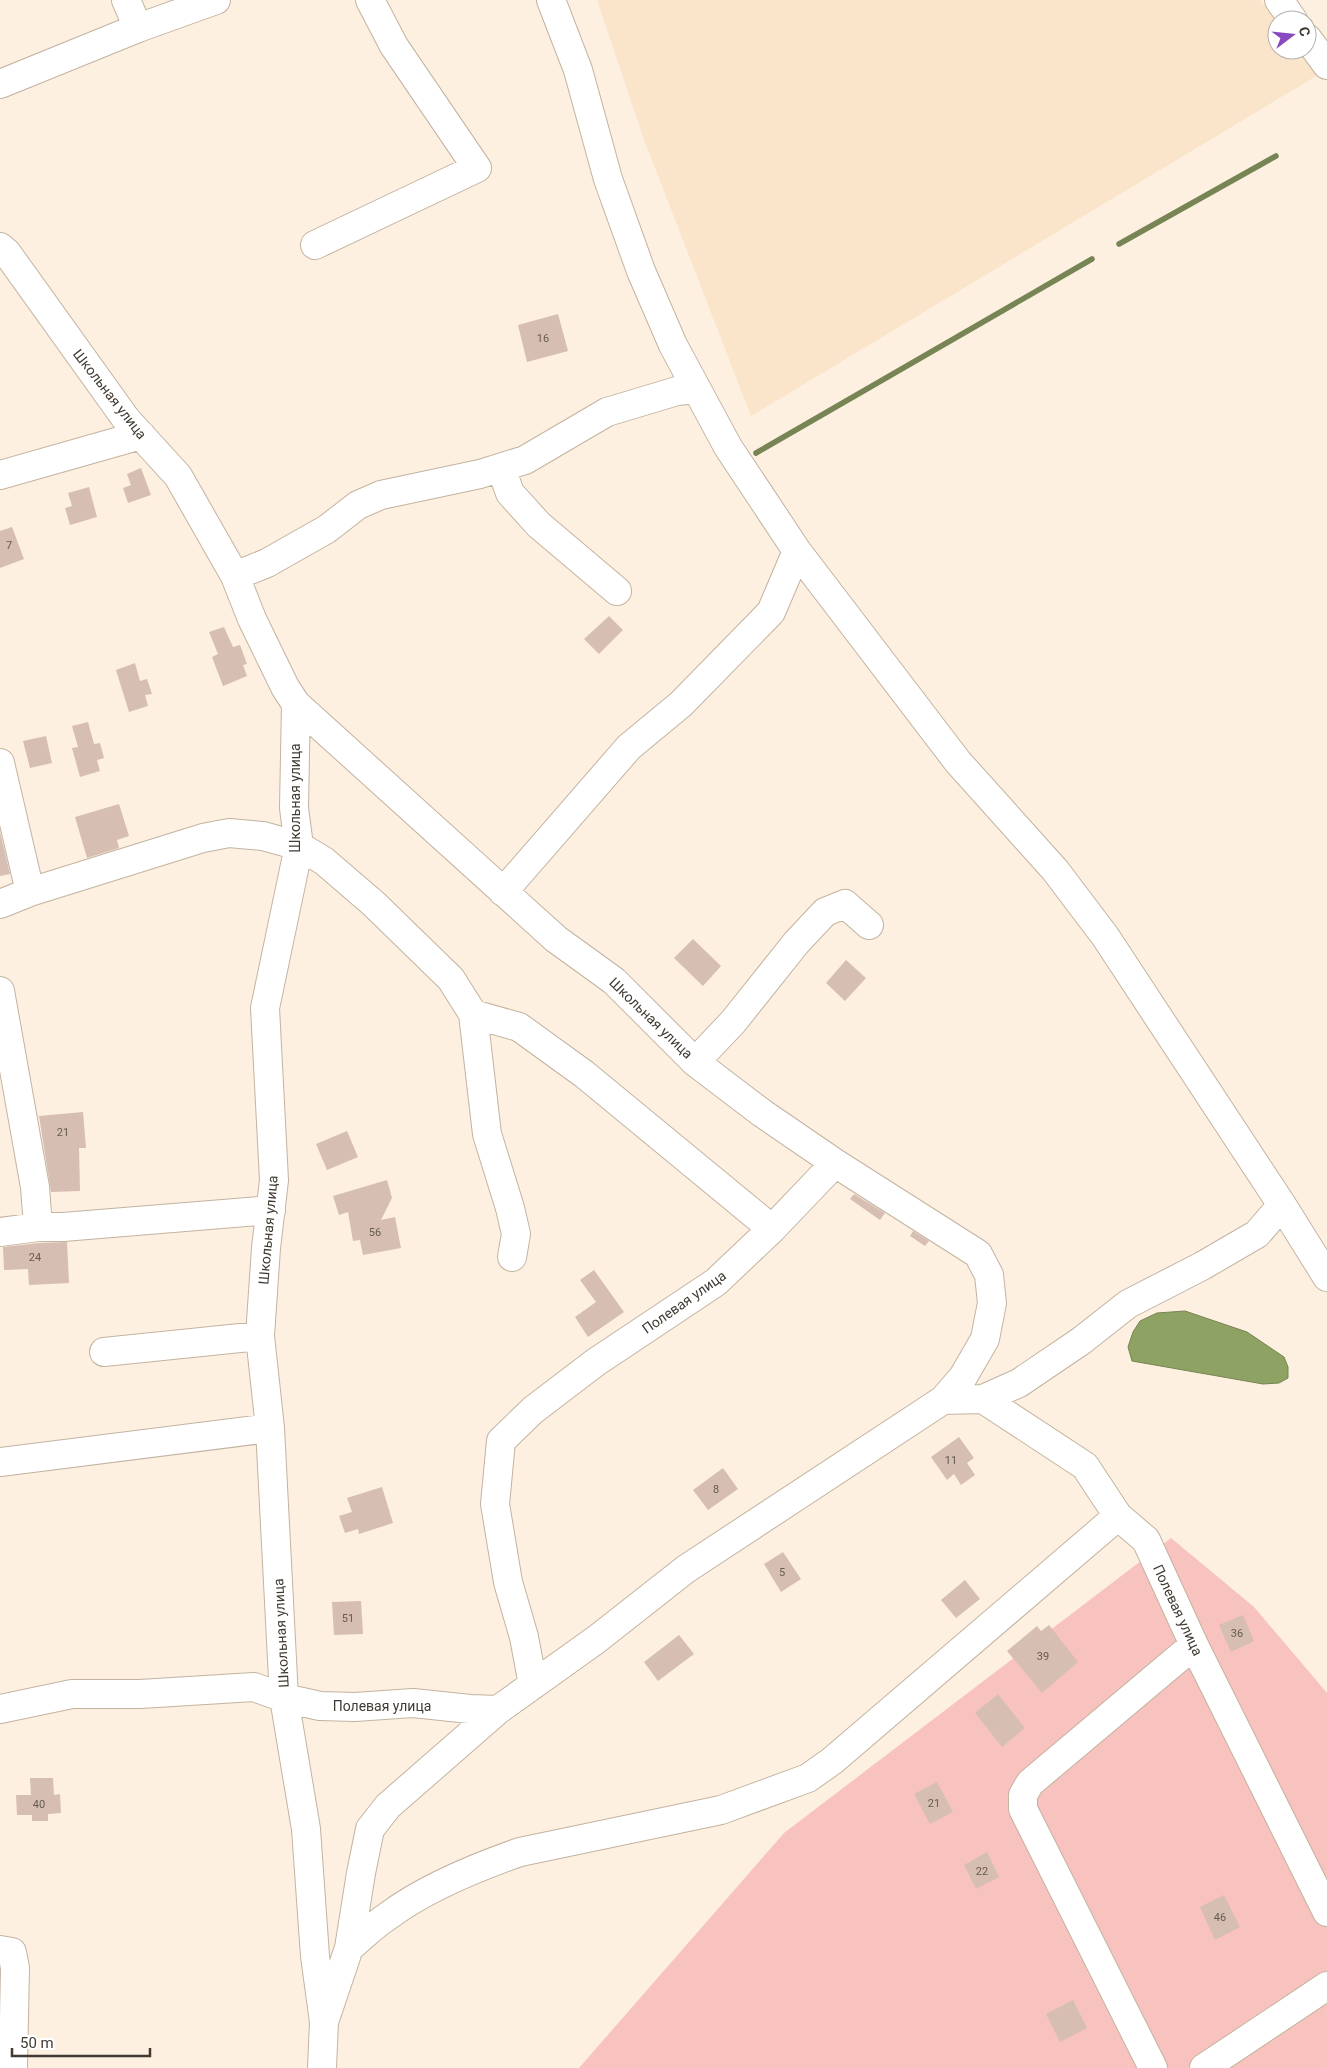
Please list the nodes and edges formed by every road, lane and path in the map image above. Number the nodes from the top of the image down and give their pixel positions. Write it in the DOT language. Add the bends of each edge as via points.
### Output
graph roads {
  1 [pos="126,0"];
  2 [pos="216,0"];
  3 [pos="370,0"];
  4 [pos="551,0"];
  5 [pos="138,28"];
  6 [pos="1317,52"];
  7 [pos="1327,65"];
  8 [pos="0,84"];
  9 [pos="315,245"];
  10 [pos="0,247"];
  11 [pos="696,388"];
  12 [pos="140,435"];
  13 [pos="501,468"];
  14 [pos="0,475"];
  15 [pos="797,552"];
  16 [pos="235,576"];
  17 [pos="617,591"];
  18 [pos="296,704"];
  19 [pos="0,763"];
  20 [pos="299,846"];
  21 [pos="30,892"];
  22 [pos="503,892"];
  23 [pos="0,904"];
  24 [pos="870,925"];
  25 [pos="0,991"];
  26 [pos="473,1014"];
  27 [pos="695,1062"];
  28 [pos="835,1163"];
  29 [pos="1282,1205"];
  30 [pos="271,1210"];
  31 [pos="38,1227"];
  32 [pos="772,1229"];
  33 [pos="0,1232"];
  34 [pos="512,1257"];
  35 [pos="1327,1277"];
  36 [pos="260,1336"];
  37 [pos="104,1352"];
  38 [pos="983,1399"];
  39 [pos="943,1400"];
  40 [pos="270,1428"];
  41 [pos="0,1462"];
  42 [pos="1118,1516"];
  43 [pos="1194,1645"];
  44 [pos="533,1685"];
  45 [pos="284,1698"];
  46 [pos="0,1709"];
  47 [pos="498,1710"];
  48 [pos="1327,1912"];
  49 [pos="349,1948"];
  50 [pos="0,1950"];
  51 [pos="1327,1986"];
  52 [pos="324,2022"];
  53 [pos="14,2068"];
  54 [pos="322,2068"];
  55 [pos="1153,2068"];
  56 [pos="1204,2068"];
  1 -- 5 [label="street"];
  2 -- 5 [label="street"];
  3 -- 9 [label="street" via="394,46 477,168"];
  4 -- 11 [label="street" via="578,70 608,179 641,271 673,345"];
  5 -- 8 [label="street"];
  6 -- 7 [label="street"];
  10 -- 12 [label="street, Школьная улица"];
  11 -- 13 [label="street" via="607,412 525,460"];
  11 -- 15 [label="street" via="728,447"];
  12 -- 14 [label="street"];
  12 -- 16 [label="street, Школьная улица" via="178,476"];
  13 -- 16 [label="street" via="381,495 358,505 327,529 276,558"];
  13 -- 17 [label="street" via="510,493 539,525"];
  15 -- 22 [label="street" via="771,612 681,704 629,747"];
  15 -- 29 [label="street" via="958,762 1055,870 1105,936"];
  16 -- 18 [label="street, Школьная улица" via="252,619"];
  18 -- 20 [label="street, Школьная улица" via="294,808"];
  18 -- 22 [label="street, Школьная улица"];
  19 -- 21 [label="street"];
  20 -- 21 [label="street" via="263,836 229,833 203,838"];
  20 -- 26 [label="street" via="324,861 374,904 450,979"];
  20 -- 30 [label="street, Школьная улица" via="266,1008 274,1180"];
  21 -- 23 [label="street"];
  22 -- 27 [label="street, Школьная улица" via="556,940 614,981"];
  24 -- 27 [label="street" via="845,904 824,912 733,1022"];
  25 -- 31 [label="street" via="35,1187"];
  26 -- 32 [label="street" via="526,1032 584,1074"];
  26 -- 34 [label="street" via="487,1134 516,1234"];
  27 -- 28 [label="street, Школьная улица"];
  28 -- 32 [label="street, Полевая улица"];
  28 -- 39 [label="street" via="978,1254 989,1275 992,1303 985,1338 963,1377"];
  29 -- 35 [label="street"];
  29 -- 38 [label="street" via="1257,1234 1128,1304 1019,1383"];
  30 -- 31 [label="street"];
  30 -- 36 [label="street, Школьная улица"];
  31 -- 33 [label="street"];
  32 -- 44 [label="street, Полевая улица" via="716,1282 596,1362 533,1410 501,1441 495,1504 508,1582 524,1637"];
  36 -- 37 [label="street"];
  36 -- 40 [label="street, Школьная улица"];
  38 -- 39 [label="street"];
  38 -- 42 [label="street, Полевая улица" via="1085,1466"];
  39 -- 44 [label="street" via="686,1569"];
  40 -- 41 [label="street"];
  40 -- 45 [label="street, Школьная улица"];
  42 -- 43 [label="street, Полевая улица" via="1146,1540"];
  42 -- 49 [label="street" via="832,1761 808,1778 721,1810 520,1852 494,1861 388,1915"];
  43 -- 48 [label="street, Полевая улица"];
  43 -- 55 [label="street" via="1030,1783 1022,1795 1023,1809"];
  44 -- 47 [label="street"];
  45 -- 46 [label="street, Полевая улица" via="254,1687 140,1694 72,1694"];
  45 -- 47 [label="street, Полевая улица" via="320,1706 413,1703"];
  45 -- 52 [label="street, Школьная улица" via="306,1828 315,1956"];
  47 -- 49 [label="street" via="388,1806 370,1829"];
  49 -- 52 [label="street"];
  50 -- 53 [label="street" via="12,1952 15,1968"];
  51 -- 56 [label="street"];
  52 -- 54 [label="street"];
}
